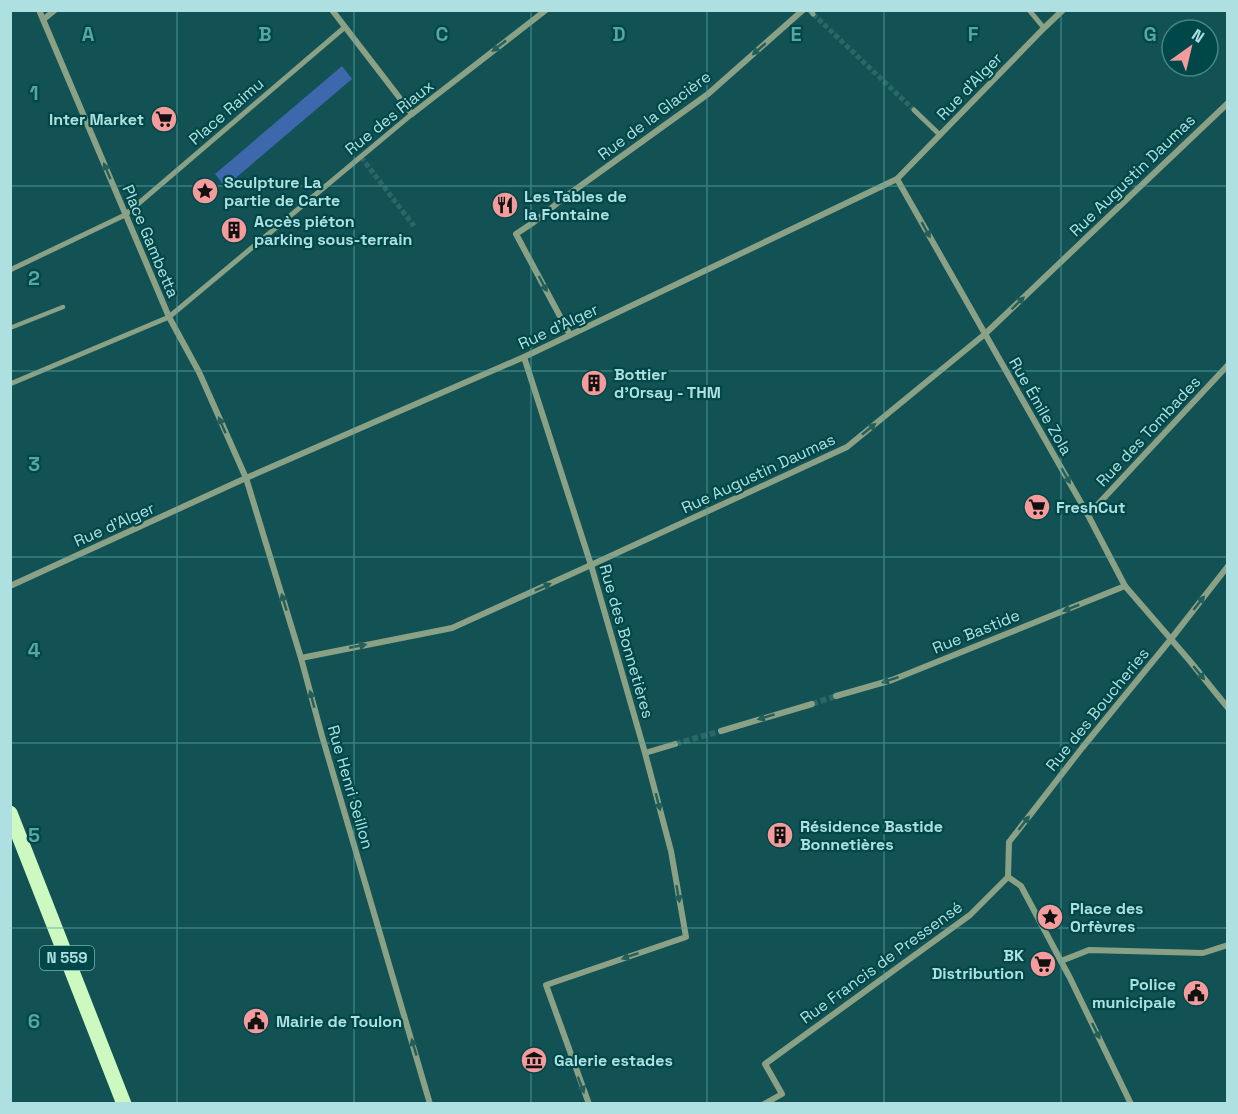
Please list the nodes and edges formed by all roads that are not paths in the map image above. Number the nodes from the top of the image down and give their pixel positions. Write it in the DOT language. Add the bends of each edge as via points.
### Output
graph roads {
  1 [pos="39,10"];
  2 [pos="55,10"];
  3 [pos="332,10"];
  4 [pos="546,10"];
  5 [pos="802,10"];
  6 [pos="1029,10"];
  7 [pos="1063,10"];
  8 [pos="44,19"];
  9 [pos="345,27"];
  10 [pos="1044,28"];
  11 [pos="1227,103"];
  12 [pos="914,110"];
  13 [pos="411,114"];
  14 [pos="940,135"];
  15 [pos="897,179"];
  16 [pos="125,215"];
  17 [pos="10,270"];
  18 [pos="63,307"];
  19 [pos="169,317"];
  20 [pos="10,328"];
  21 [pos="985,334"];
  22 [pos="570,335"];
  23 [pos="524,357"];
  24 [pos="1227,365"];
  25 [pos="10,384"];
  26 [pos="246,478"];
  27 [pos="1088,515"];
  28 [pos="591,565"];
  29 [pos="1227,566"];
  30 [pos="10,586"];
  31 [pos="1125,586"];
  32 [pos="1170,639"];
  33 [pos="301,658"];
  34 [pos="836,696"];
  35 [pos="812,704"];
  36 [pos="1227,708"];
  37 [pos="721,731"];
  38 [pos="675,744"];
  39 [pos="645,753"];
  40 [pos="10,813"];
  41 [pos="1008,877"];
  42 [pos="1227,945"];
  43 [pos="1061,961"];
  44 [pos="124,1104"];
  45 [pos="430,1104"];
  46 [pos="589,1104"];
  47 [pos="764,1104"];
  48 [pos="1131,1104"];
  1 -- 8 [label="street, Place Gambetta"];
  2 -- 8 [label="street"];
  3 -- 9 [label="street"];
  4 -- 13 [label="street, Rue des Riaux, one-way"];
  5 -- 22 [label="street, Rue de la Glacière, one-way" via="708,94 516,234"];
  6 -- 10 [label="street"];
  7 -- 10 [label="street, Rue d'Alger"];
  16 -- 8 [label="street, Place Gambetta, one-way"];
  9 -- 13 [label="street"];
  9 -- 16 [label="street, Place Raimu"];
  10 -- 14 [label="street, Rue d'Alger"];
  21 -- 11 [label="street, Rue Augustin Daumas, one-way"];
  12 -- 14 [label="street"];
  13 -- 19 [label="street, Rue des Riaux"];
  14 -- 15 [label="street, Rue d'Alger"];
  15 -- 21 [label="street, Rue Émile Zola, one-way"];
  15 -- 22 [label="street, Rue d'Alger"];
  16 -- 17 [label="street, Place Raimu"];
  16 -- 19 [label="street, Place Gambetta"];
  18 -- 20 [label="lane"];
  19 -- 25 [label="street, Rue des Riaux"];
  26 -- 19 [label="street, Place Gambetta, one-way" via="199,372"];
  21 -- 27 [label="street, Rue Émile Zola, one-way"];
  28 -- 21 [label="street, Rue Augustin Daumas, one-way" via="847,447"];
  22 -- 23 [label="street, Rue d'Alger"];
  23 -- 26 [label="street, Rue d'Alger"];
  23 -- 28 [label="street, Rue des Bonnetières"];
  24 -- 27 [label="street, Rue des Tombades"];
  26 -- 30 [label="street, Rue d'Alger"];
  33 -- 26 [label="street, Rue Henri Seillon, one-way"];
  27 -- 31 [label="street, Rue Émile Zola"];
  33 -- 28 [label="street, Rue Augustin Daumas, one-way" via="452,628"];
  28 -- 39 [label="street, Rue des Bonnetières"];
  32 -- 29 [label="street, Rue des Boucheries, one-way"];
  31 -- 32 [label="street, Rue Émile Zola"];
  31 -- 34 [label="street, Rue Bastide, one-way" via="892,680"];
  32 -- 36 [label="street, Rue Émile Zola, one-way"];
  41 -- 32 [label="street, Rue des Boucheries, one-way" via="1009,842"];
  45 -- 33 [label="street, Rue Henri Seillon, one-way"];
  35 -- 37 [label="street, one-way"];
  38 -- 39 [label="street"];
  39 -- 46 [label="street, Rue des Bonnetières, one-way" via="671,851 686,937 546,985"];
  40 -- 44 [label="main road, N 559"];
  41 -- 43 [label="street" via="1021,886"];
  41 -- 47 [label="street, Rue Francis de Pressensé" via="970,915 765,1064 782,1094"];
  42 -- 43 [label="street" via="1203,953 1089,951"];
  43 -- 48 [label="street, one-way"];
}
